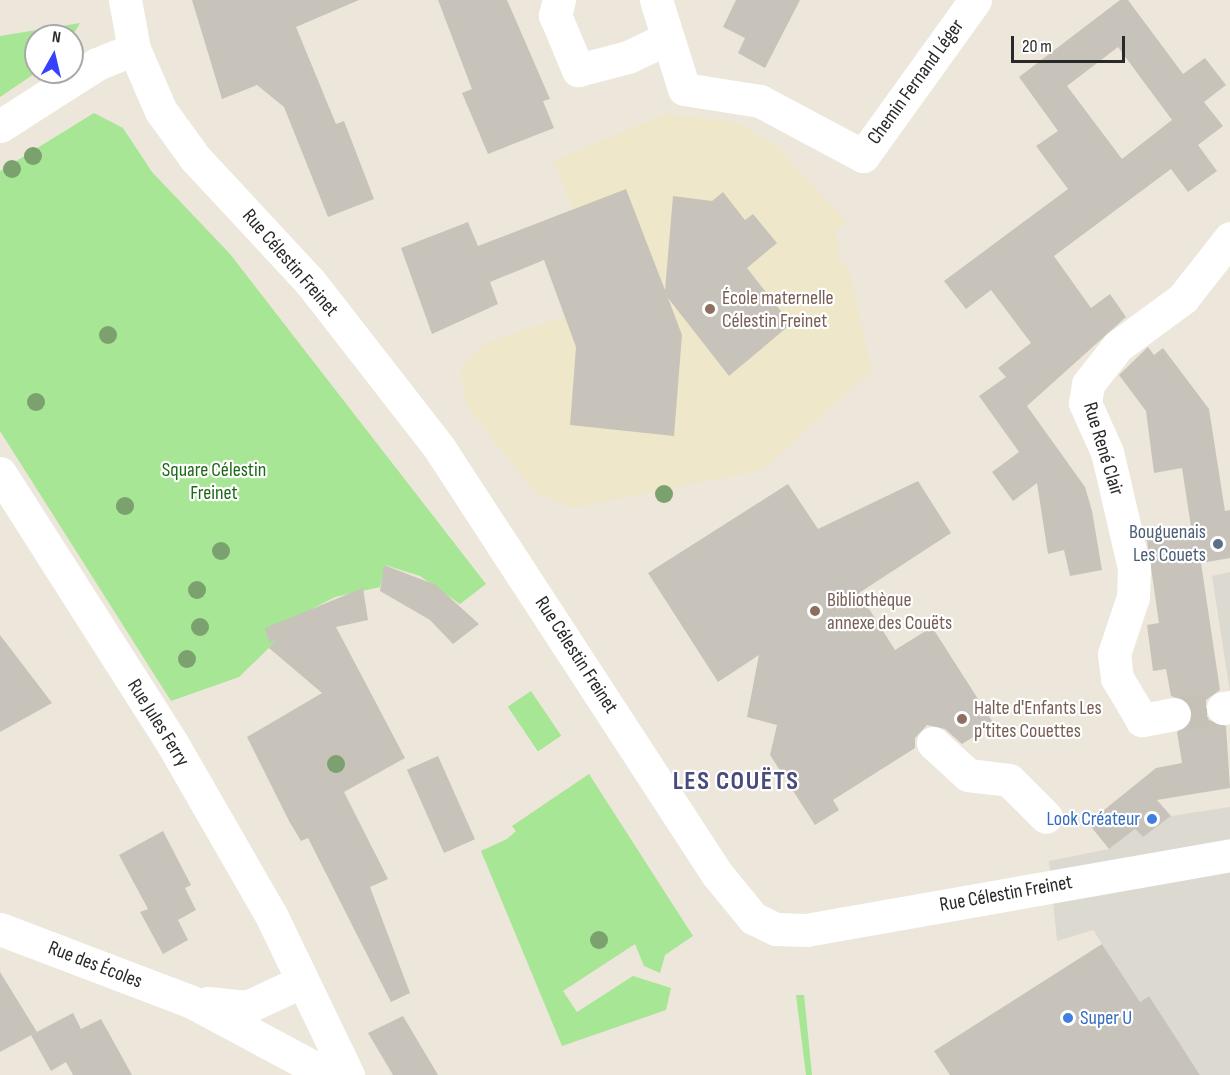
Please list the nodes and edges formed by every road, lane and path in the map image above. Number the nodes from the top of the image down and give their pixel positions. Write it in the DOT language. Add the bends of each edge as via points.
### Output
graph roads {
  1 [pos="125,0"];
  2 [pos="559,0"];
  3 [pos="656,0"];
  4 [pos="975,0"];
  5 [pos="668,38"];
  6 [pos="134,49"];
  7 [pos="0,126"];
  8 [pos="1230,238"];
  9 [pos="0,473"];
  10 [pos="1174,714"];
  11 [pos="933,743"];
  12 [pos="1046,817"];
  13 [pos="1230,855"];
  14 [pos="0,929"];
  15 [pos="301,982"];
  16 [pos="190,1001"];
  17 [pos="344,1067"];
  1 -- 6 [label="street, Rue Célestin Freinet"];
  2 -- 5 [label="street" via="555,15 578,70 628,57"];
  3 -- 5 [label="street"];
  4 -- 5 [label="street, Chemin Fernand Léger" via="863,156 759,101 684,89"];
  6 -- 7 [label="street" via="97,64"];
  6 -- 13 [label="street, Rue Célestin Freinet" via="161,111 195,158 311,283 440,449 717,874 753,918 776,929 806,930"];
  8 -- 10 [label="street, Rue René Clair" via="1183,298 1118,346 1088,384 1085,403 1107,452 1134,568 1133,597 1114,654 1118,678 1142,720"];
  9 -- 15 [label="street, Rue Jules Ferry" via="172,743 271,915"];
  11 -- 12 [label="street" via="968,775 1009,780"];
  14 -- 16 [label="street, Rue des Écoles"];
  15 -- 16 [label="street, Rue des Écoles" via="247,1007"];
  15 -- 17 [label="street, Rue des Écoles"];
  16 -- 17 [label="street, Rue des Écoles" via="317,1069"];
}
